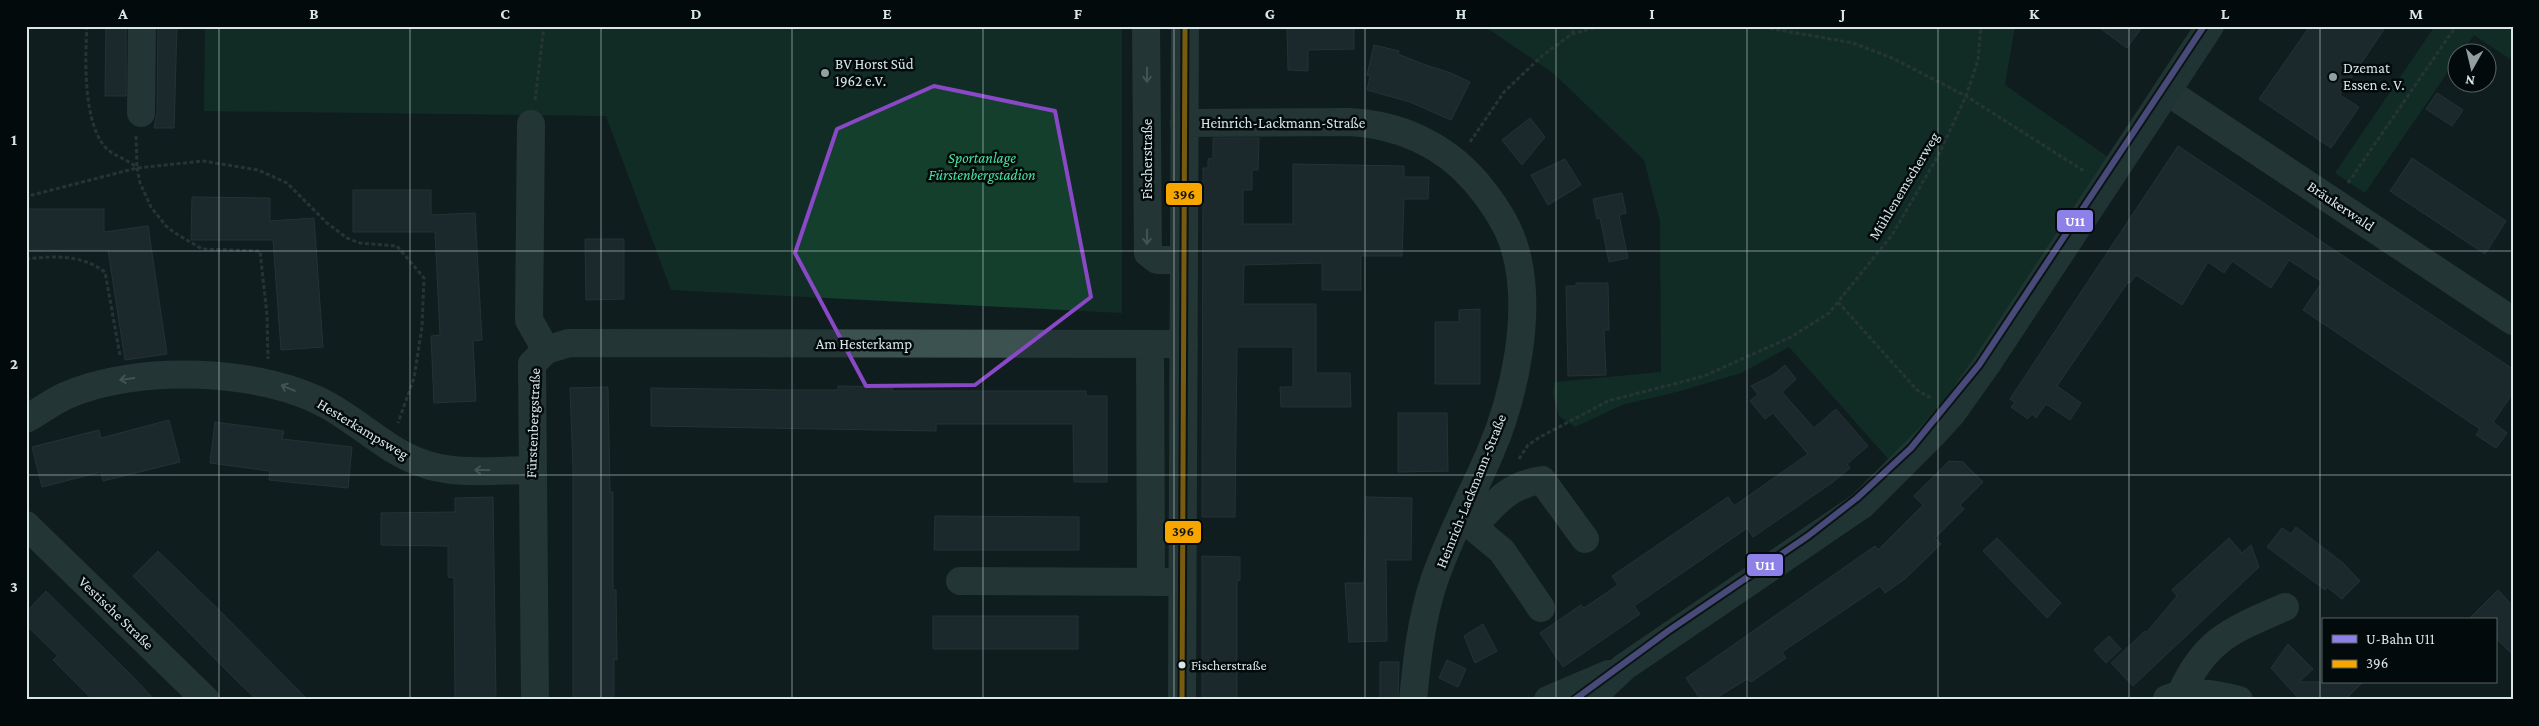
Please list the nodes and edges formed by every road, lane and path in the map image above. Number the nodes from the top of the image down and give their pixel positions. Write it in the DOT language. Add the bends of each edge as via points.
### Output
graph roads {
  1 [pos="87,26"];
  2 [pos="142,26"];
  3 [pos="544,26"];
  4 [pos="1146,26"];
  5 [pos="1185,26"];
  6 [pos="1576,26"];
  7 [pos="1600,26"];
  8 [pos="1758,26"];
  9 [pos="1981,26"];
  10 [pos="2210,26"];
  11 [pos="2456,26"];
  12 [pos="1572,34"];
  13 [pos="2168,92"];
  14 [pos="1966,96"];
  15 [pos="141,113"];
  16 [pos="531,124"];
  17 [pos="1184,124"];
  18 [pos="1454,162"];
  19 [pos="137,168"];
  20 [pos="2106,185"];
  21 [pos="26,200"];
  22 [pos="2335,202"];
  23 [pos="26,259"];
  24 [pos="1184,260"];
  25 [pos="1838,302"];
  26 [pos="2513,321"];
  27 [pos="1150,344"];
  28 [pos="1184,344"];
  29 [pos="546,350"];
  30 [pos="124,378"];
  31 [pos="262,382"];
  32 [pos="1953,412"];
  33 [pos="26,419"];
  34 [pos="397,424"];
  35 [pos="1515,466"];
  36 [pos="531,470"];
  37 [pos="1466,524"];
  38 [pos="26,526"];
  39 [pos="1585,539"];
  40 [pos="960,581"];
  41 [pos="1151,581"];
  42 [pos="1183,582"];
  43 [pos="2285,607"];
  44 [pos="1541,608"];
  45 [pos="1624,667"];
  46 [pos="2174,696"];
  47 [pos="206,700"];
  48 [pos="535,700"];
  49 [pos="1182,700"];
  50 [pos="1413,700"];
  51 [pos="1548,700"];
  52 [pos="1589,700"];
  53 [pos="2239,700"];
  1 -- 19 [label="path" via="88,96 96,133 106,148"];
  2 -- 15 [label="street"];
  3 -- 16 [label="path"];
  4 -- 24 [label="street, Fischerstraße, one-way" via="1148,253 1157,260"];
  5 -- 17 [label="street"];
  6 -- 12 [label="path"];
  7 -- 12 [label="path"];
  8 -- 14 [label="path" via="1853,43 1892,58"];
  9 -- 14 [label="path, Mühlenemscherweg" via="1978,60"];
  10 -- 13 [label="main road"];
  11 -- 22 [label="path"];
  12 -- 18 [label="path" via="1543,55 1504,92"];
  13 -- 20 [label="main road"];
  13 -- 22 [label="street, Bräukerwald"];
  14 -- 20 [label="path"];
  14 -- 25 [label="path, Mühlenemscherweg" via="1938,156 1892,235"];
  16 -- 29 [label="street, Fürstenbergstraße" via="529,320"];
  17 -- 18 [label="street, Heinrich-Lackmann-Straße" via="1371,123 1398,129 1427,143"];
  17 -- 24 [label="street"];
  18 -- 37 [label="street, Heinrich-Lackmann-Straße" via="1489,198 1503,220 1515,249 1523,310 1511,388"];
  19 -- 21 [label="path" via="32,195"];
  19 -- 31 [label="path" via="151,207 175,234 202,249 260,250 268,358"];
  19 -- 34 [label="path" via="203,161 258,170 287,183 327,223 348,238 360,243 397,246 424,278 422,327 414,378"];
  20 -- 32 [label="main road"];
  22 -- 26 [label="street, Bräukerwald"];
  23 -- 30 [label="path" via="78,258 104,272"];
  24 -- 28 [label="street"];
  25 -- 32 [label="path" via="1917,390"];
  25 -- 35 [label="path, Mühlenemscherweg" via="1829,313 1791,337 1704,376 1608,401 1576,417 1528,446"];
  27 -- 28 [label="street, Am Hesterkamp"];
  27 -- 29 [label="street, Am Hesterkamp" via="569,343"];
  27 -- 41 [label="street"];
  28 -- 42 [label="street"];
  29 -- 36 [label="street, Fürstenbergstraße" via="532,364"];
  31 -- 30 [label="street, Hesterkampsweg, one-way" via="200,374"];
  30 -- 33 [label="street, Hesterkampsweg" via="65,396"];
  36 -- 31 [label="street, Hesterkampsweg, one-way" via="445,470 418,462 328,406 281,385"];
  32 -- 45 [label="main road" via="1862,504"];
  36 -- 48 [label="street, Fürstenbergstraße"];
  37 -- 39 [label="street" via="1523,483 1542,480"];
  37 -- 44 [label="street" via="1502,550"];
  37 -- 50 [label="street, Heinrich-Lackmann-Straße" via="1434,581 1422,623"];
  38 -- 47 [label="street, Vestische Straße"];
  40 -- 41 [label="street"];
  41 -- 42 [label="street"];
  42 -- 49 [label="street"];
  43 -- 46 [label="street" via="2216,642 2205,652"];
  45 -- 51 [label="main road"];
  45 -- 52 [label="main road"];
  46 -- 53 [label="street" via="2216,694"];
}
